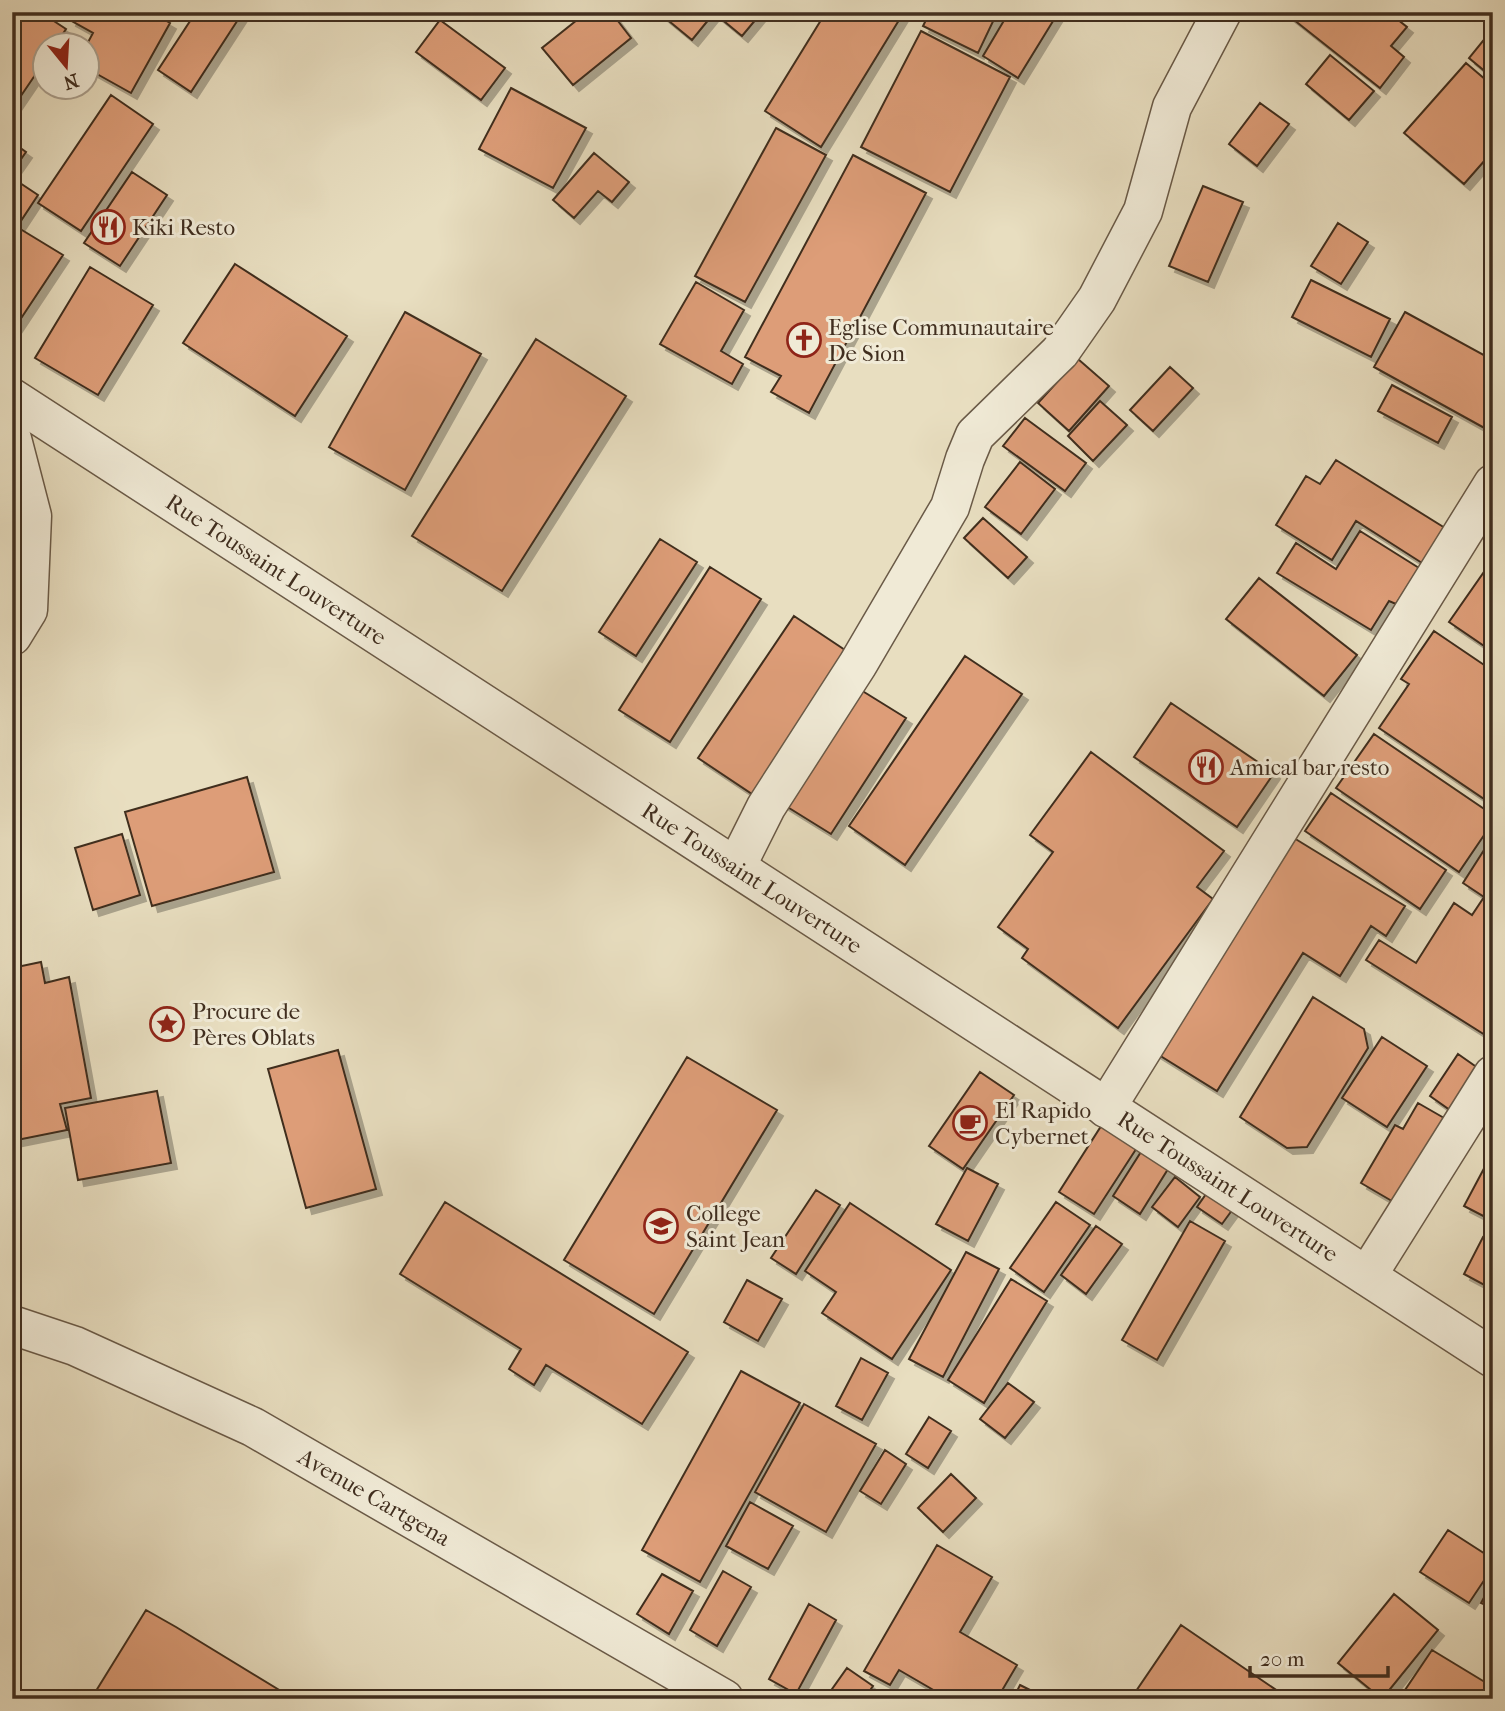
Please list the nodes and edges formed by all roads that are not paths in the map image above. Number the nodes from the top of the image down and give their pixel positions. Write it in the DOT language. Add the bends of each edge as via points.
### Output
graph roads {
  1 [pos="1222,12"];
  2 [pos="12,398"];
  3 [pos="12,439"];
  4 [pos="1493,484"];
  5 [pos="12,636"];
  6 [pos="736,867"];
  7 [pos="1493,1075"];
  8 [pos="1106,1108"];
  9 [pos="1367,1276"];
  10 [pos="12,1325"];
  11 [pos="1493,1358"];
  12 [pos="724,1699"];
  1 -- 6 [label="street" via="1172,107 1143,211 1097,299 1060,352 975,435 950,507 766,807"];
  2 -- 6 [label="street, Rue Toussaint Louverture"];
  3 -- 5 [label="street" via="32,516 28,610"];
  4 -- 8 [label="street"];
  6 -- 8 [label="street, Rue Toussaint Louverture"];
  7 -- 9 [label="street"];
  8 -- 9 [label="street, Rue Toussaint Louverture"];
  9 -- 11 [label="street, Rue Toussaint Louverture"];
  10 -- 12 [label="street, Avenue Cartgena" via="75,1346 253,1427"];
}
